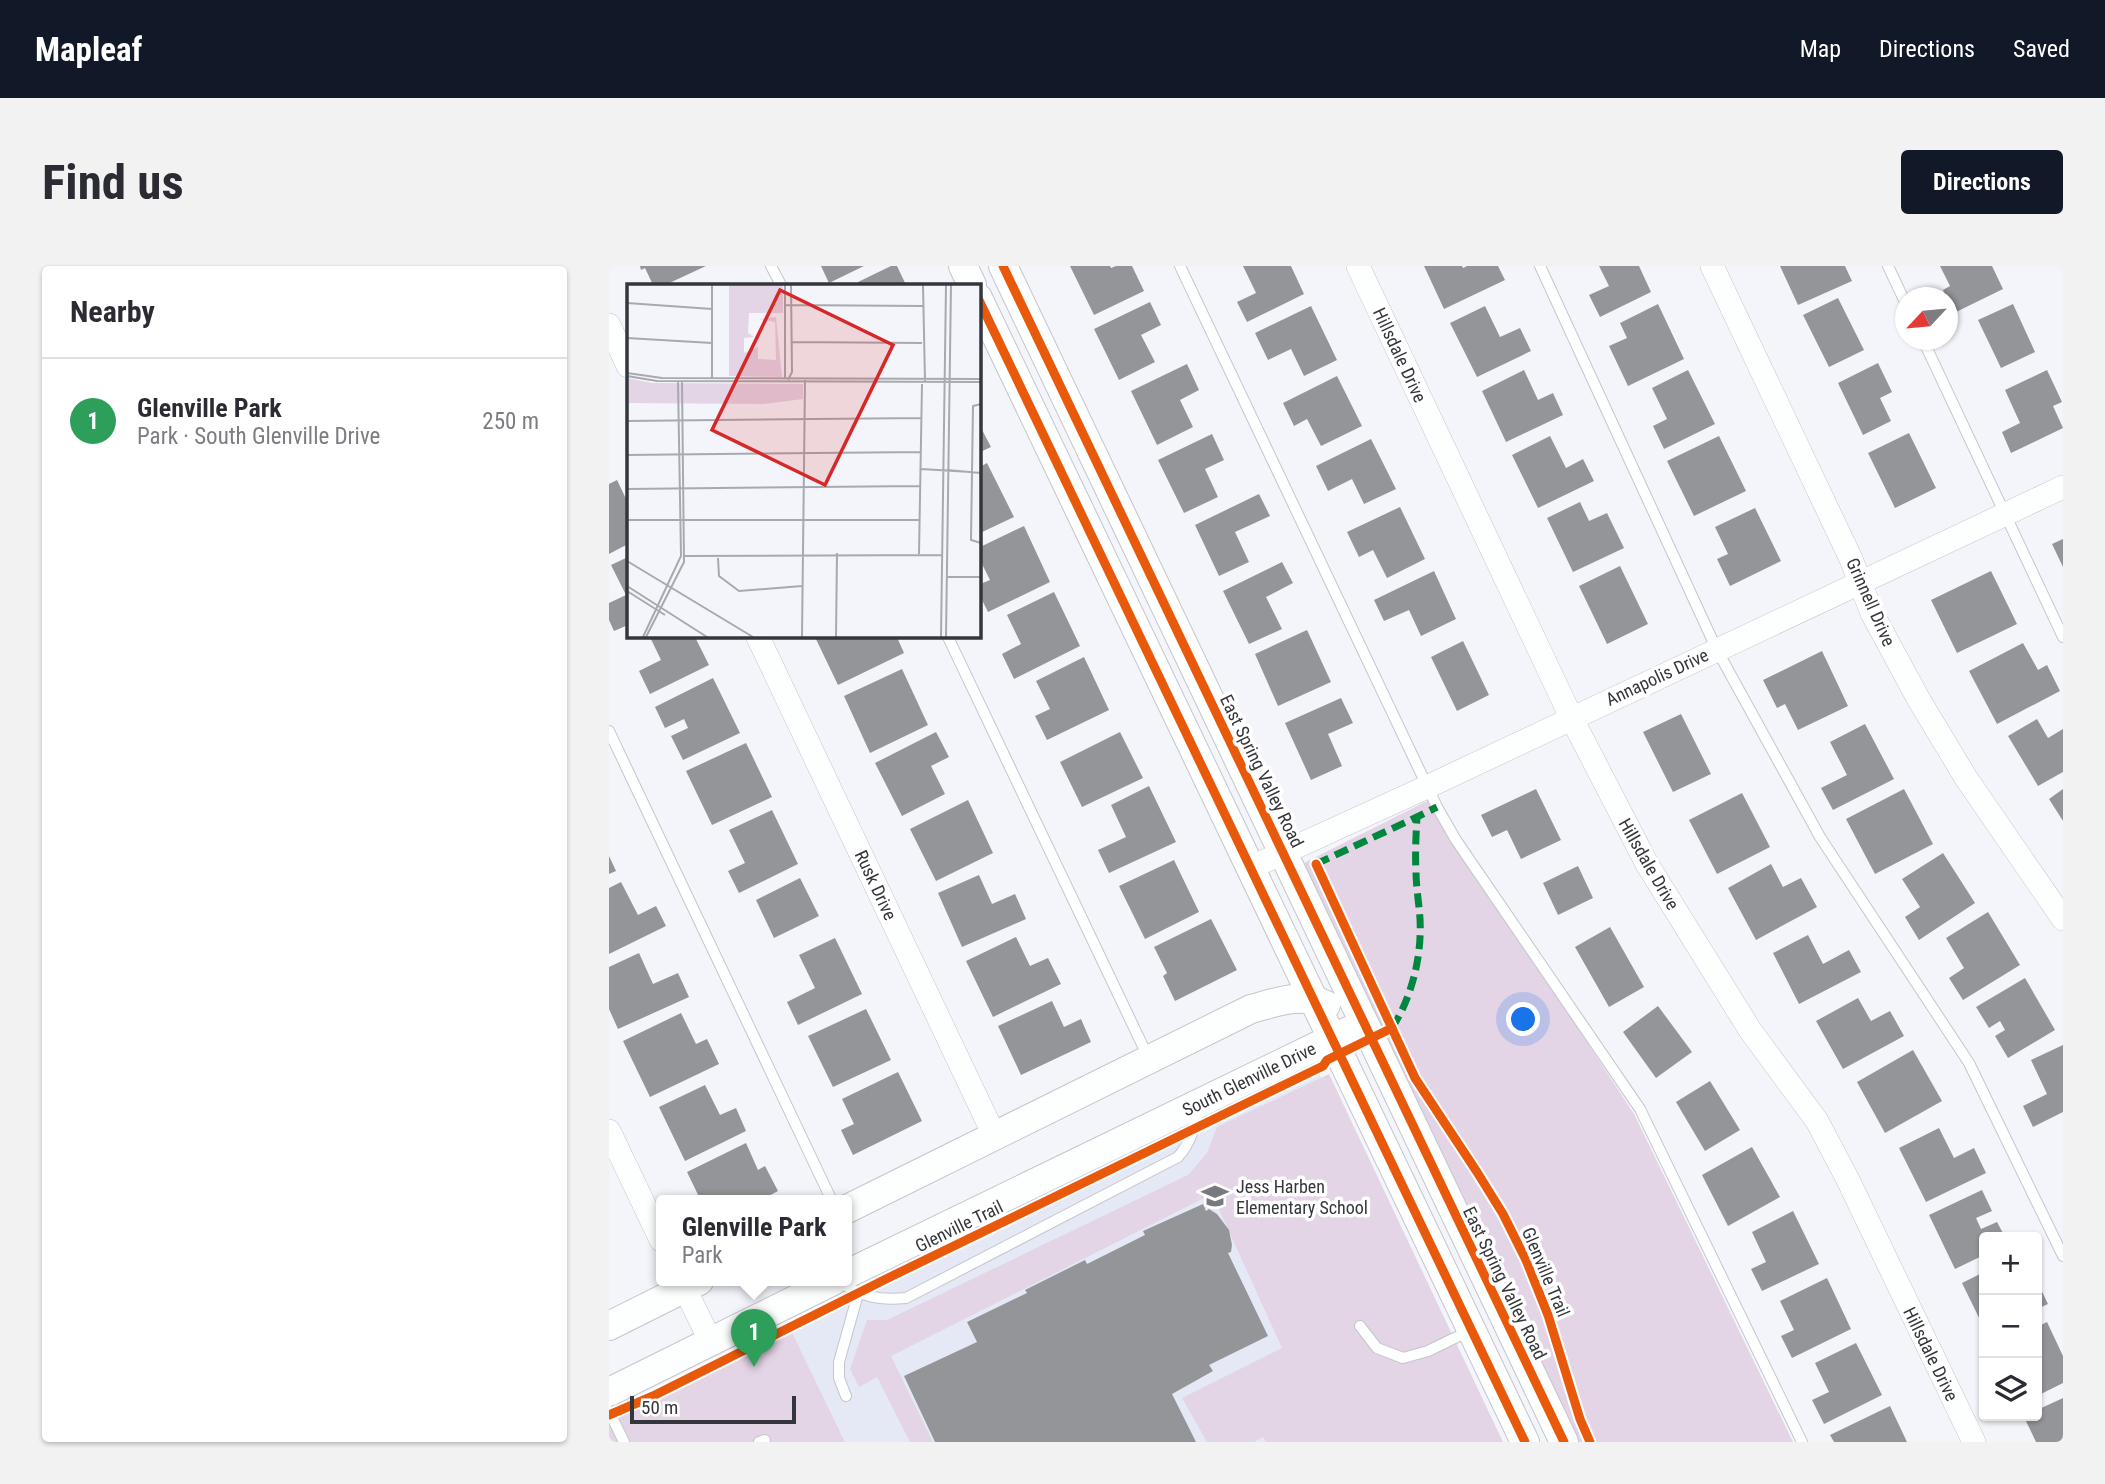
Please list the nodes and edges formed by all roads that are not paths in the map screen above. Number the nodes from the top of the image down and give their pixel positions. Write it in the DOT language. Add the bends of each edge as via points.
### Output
graph roads {
  1 [pos="771,266"];
  2 [pos="963,266"];
  3 [pos="1003,266"];
  4 [pos="1180,266"];
  5 [pos="1358,266"];
  6 [pos="1540,266"];
  7 [pos="1712,266"];
  8 [pos="1888,266"];
  9 [pos="780,284"];
  10 [pos="972,284"];
  11 [pos="1898,287"];
  12 [pos="980,302"];
  13 [pos="609,325"];
  14 [pos="1928,350"];
  15 [pos="627,364"];
  16 [pos="2063,487"];
  17 [pos="2006,514"];
  18 [pos="1860,583"];
  19 [pos="758,637"];
  20 [pos="948,637"];
  21 [pos="2063,637"];
  22 [pos="1717,650"];
  23 [pos="1571,718"];
  24 [pos="609,731"];
  25 [pos="1429,786"];
  26 [pos="1283,853"];
  27 [pos="1252,867"];
  28 [pos="2063,919"];
  29 [pos="1314,998"];
  30 [pos="1364,1023"];
  31 [pos="1332,1038"];
  32 [pos="1150,1059"];
  33 [pos="1198,1104"];
  34 [pos="609,1131"];
  35 [pos="995,1135"];
  36 [pos="829,1195"];
  37 [pos="852,1206"];
  38 [pos="656,1230"];
  39 [pos="2063,1256"];
  40 [pos="852,1284"];
  41 [pos="684,1286"];
  42 [pos="689,1286"];
  43 [pos="825,1286"];
  44 [pos="852,1286"];
  45 [pos="609,1326"];
  46 [pos="1360,1326"];
  47 [pos="1472,1330"];
  48 [pos="711,1342"];
  49 [pos="609,1392"];
  50 [pos="846,1396"];
  51 [pos="609,1410"];
  52 [pos="624,1442"];
  53 [pos="1525,1442"];
  54 [pos="1564,1442"];
  55 [pos="1802,1442"];
  56 [pos="1974,1442"];
  1 -- 9 [label="lane"];
  2 -- 10 [label="street"];
  3 -- 26 [label="street, East Spring Valley Road"];
  4 -- 25 [label="lane"];
  5 -- 23 [label="street, Hillsdale Drive"];
  6 -- 22 [label="lane"];
  7 -- 18 [label="street, Grinnell Drive"];
  8 -- 11 [label="lane"];
  12 -- 27 [label="street"];
  13 -- 15 [label="street"];
  14 -- 17 [label="lane"];
  16 -- 17 [label="street, Annapolis Drive"];
  17 -- 18 [label="street, Annapolis Drive"];
  17 -- 21 [label="lane"];
  18 -- 22 [label="street, Annapolis Drive"];
  18 -- 28 [label="street, Grinnell Drive" via="1919,700 1966,778"];
  19 -- 35 [label="street, Rusk Drive"];
  20 -- 32 [label="lane"];
  22 -- 23 [label="street, Annapolis Drive"];
  22 -- 39 [label="lane" via="1820,837 1969,1063"];
  23 -- 25 [label="street, Annapolis Drive"];
  23 -- 56 [label="street, Hillsdale Drive" via="1647,864 1750,1030 1817,1121"];
  24 -- 36 [label="lane"];
  25 -- 26 [label="street, Annapolis Drive"];
  25 -- 55 [label="lane" via="1455,840 1640,1109"];
  26 -- 27 [label="street, Annapolis Drive"];
  26 -- 30 [label="street, East Spring Valley Road"];
  27 -- 29 [label="street"];
  29 -- 30 [label="street"];
  29 -- 31 [label="street"];
  29 -- 32 [label="street" via="1292,998 1251,1009"];
  30 -- 31 [label="street, South Glenville Drive"];
  30 -- 54 [label="street, East Spring Valley Road"];
  31 -- 33 [label="street, South Glenville Drive"];
  31 -- 47 [label="street"];
  32 -- 35 [label="street"];
  33 -- 40 [label="street, South Glenville Drive"];
  33 -- 40 [label="lane" via="1195,1127 1178,1157 906,1298 885,1300"];
  34 -- 38 [label="street"];
  35 -- 37 [label="street"];
  41 -- 45 [label="street"];
  42 -- 48 [label="street"];
  43 -- 48 [label="street"];
  44 -- 50 [label="lane" via="839,1362"];
  46 -- 47 [label="lane" via="1377,1348 1403,1358"];
  47 -- 53 [label="street"];
  48 -- 49 [label="street"];
  51 -- 52 [label="lane"];
}
